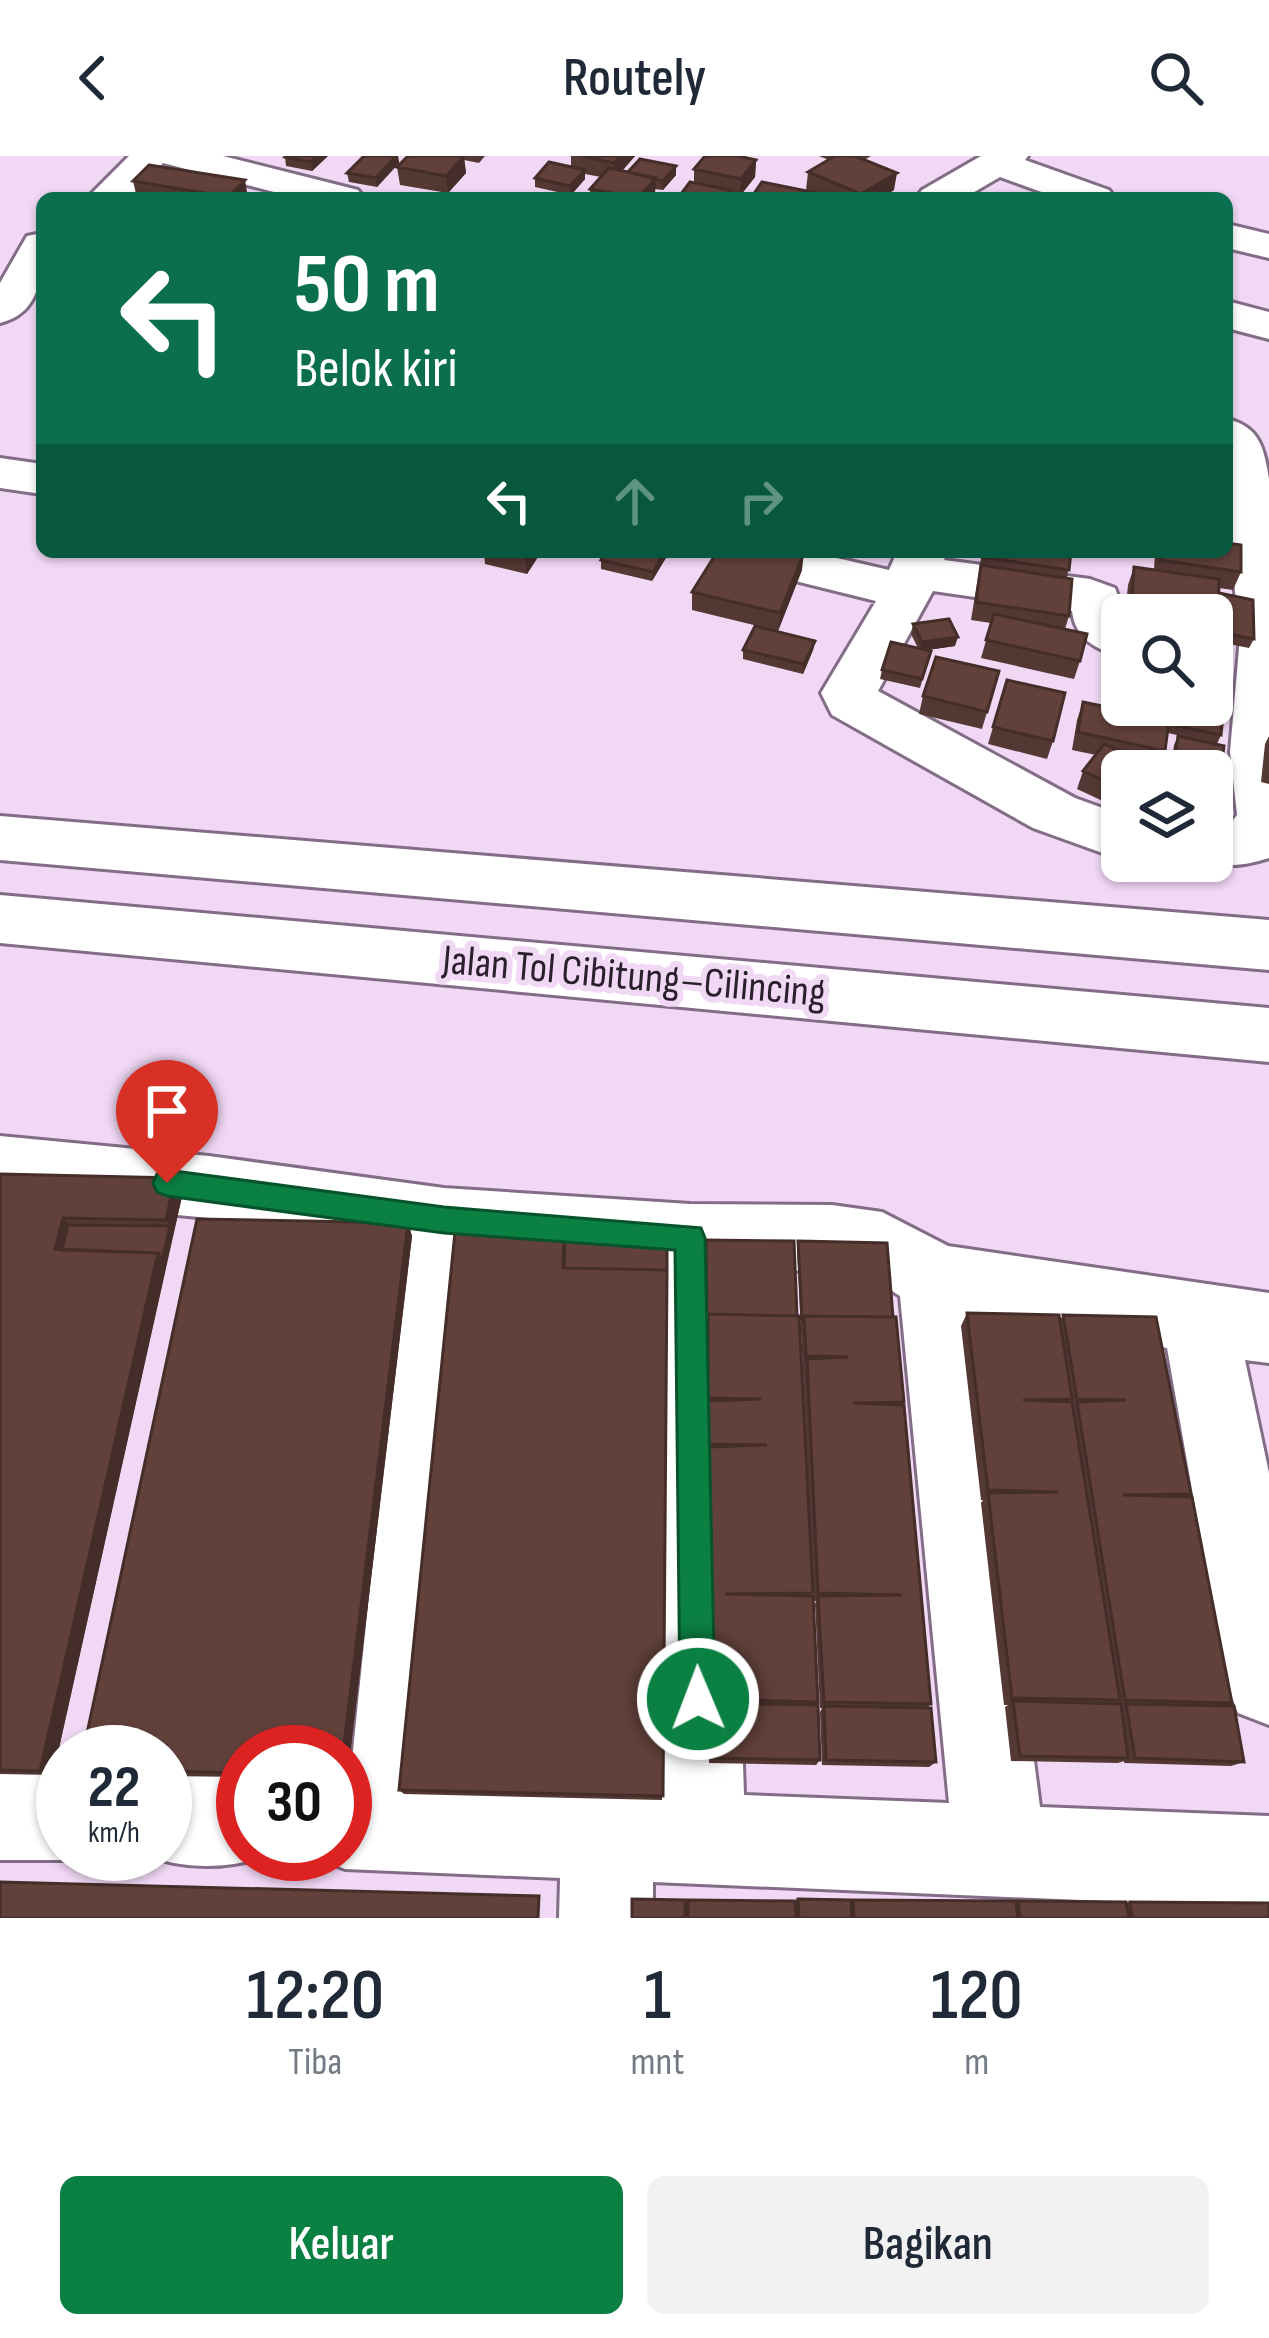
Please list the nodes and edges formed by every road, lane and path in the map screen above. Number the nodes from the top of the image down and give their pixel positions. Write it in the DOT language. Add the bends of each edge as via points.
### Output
graph roads {
  1 [pos="149,156"];
  2 [pos="177,156"];
  3 [pos="1003,160"];
  4 [pos="115,192"];
  5 [pos="320,192"];
  6 [pos="947,192"];
  7 [pos="1080,192"];
  8 [pos="36,228"];
  9 [pos="1233,237"];
  10 [pos="0,238"];
  11 [pos="36,245"];
  12 [pos="1269,246"];
  13 [pos="36,255"];
  14 [pos="0,270"];
  15 [pos="0,310"];
  16 [pos="1233,316"];
  17 [pos="1269,326"];
  18 [pos="1233,438"];
  19 [pos="0,473"];
  20 [pos="36,478"];
  21 [pos="793,558"];
  22 [pos="914,572"];
  23 [pos="1101,625"];
  24 [pos="1233,667"];
  25 [pos="1268,675"];
  26 [pos="1101,830"];
  27 [pos="0,838"];
  28 [pos="1233,842"];
  29 [pos="0,919"];
  30 [pos="1269,945"];
  31 [pos="1269,1035"];
  32 [pos="0,1167"];
  33 [pos="444,1220"];
  34 [pos="690,1238"];
  35 [pos="935,1278"];
  36 [pos="1250,1333"];
  37 [pos="1269,1682"];
  38 [pos="372,1792"];
  39 [pos="0,1814"];
  40 [pos="36,1815"];
  41 [pos="372,1825"];
  42 [pos="700,1837"];
  43 [pos="1000,1853"];
  44 [pos="1269,1862"];
  45 [pos="606,1876"];
  1 -- 4 [label="main road"];
  2 -- 5 [label="main road"];
  3 -- 6 [label="main road"];
  3 -- 7 [label="main road"];
  8 -- 10 [label="main road"];
  9 -- 12 [label="main road"];
  11 -- 14 [label="main road"];
  13 -- 15 [label="main road"];
  16 -- 17 [label="main road"];
  18 -- 25 [label="main road"];
  19 -- 20 [label="main road"];
  21 -- 22 [label="main road"];
  22 -- 23 [label="main road" via="1090,596"];
  22 -- 26 [label="main road" via="852,701 1054,813"];
  24 -- 25 [label="main road"];
  25 -- 28 [label="main road" via="1258,796 1267,818 1249,842"];
  27 -- 30 [label="main road, Jalan Tol Cibitung–Cilincing"];
  29 -- 31 [label="main road, Jalan Tol Cibitung–Cilincing"];
  32 -- 33 [label="main road" via="202,1221"];
  33 -- 34 [label="main road"];
  33 -- 38 [label="main road"];
  34 -- 35 [label="main road" via="882,1245"];
  34 -- 42 [label="main road"];
  35 -- 36 [label="main road"];
  35 -- 43 [label="main road"];
  36 -- 37 [label="main road"];
  39 -- 40 [label="main road"];
  41 -- 45 [label="main road"];
  42 -- 43 [label="main road"];
  42 -- 45 [label="main road"];
  43 -- 44 [label="main road"];
}
